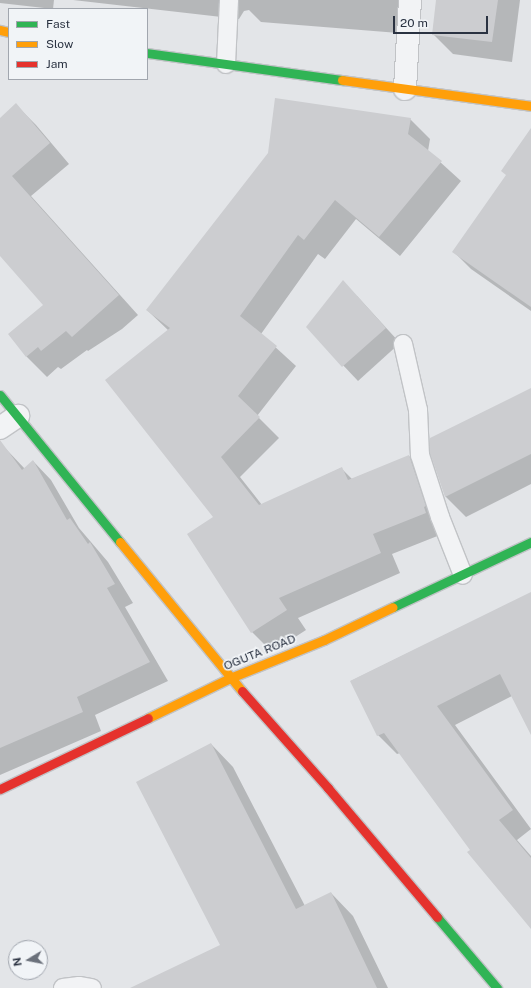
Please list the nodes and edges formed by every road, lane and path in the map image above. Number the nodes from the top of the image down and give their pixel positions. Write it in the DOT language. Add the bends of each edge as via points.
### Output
graph roads {
  1 [pos="229,0"];
  2 [pos="410,0"];
  3 [pos="148,53"];
  4 [pos="226,64"];
  5 [pos="405,89"];
  6 [pos="531,106"];
  7 [pos="403,344"];
  8 [pos="0,396"];
  9 [pos="18,416"];
  10 [pos="0,428"];
  11 [pos="531,542"];
  12 [pos="463,575"];
  13 [pos="230,678"];
  14 [pos="0,789"];
  15 [pos="63,988"];
  16 [pos="92,988"];
  17 [pos="497,988"];
  1 -- 4 [label="lane"];
  2 -- 5 [label="street"];
  3 -- 4 [label="street"];
  4 -- 5 [label="street"];
  5 -- 6 [label="street"];
  7 -- 12 [label="lane" via="418,410 420,455 440,517"];
  8 -- 9 [label="street"];
  9 -- 10 [label="street"];
  9 -- 13 [label="street"];
  11 -- 12 [label="street, OGUTA ROAD"];
  12 -- 13 [label="street, OGUTA ROAD" via="324,640"];
  13 -- 14 [label="street, OGUTA ROAD"];
  13 -- 17 [label="street" via="328,788"];
  15 -- 16 [label="lane"];
}
